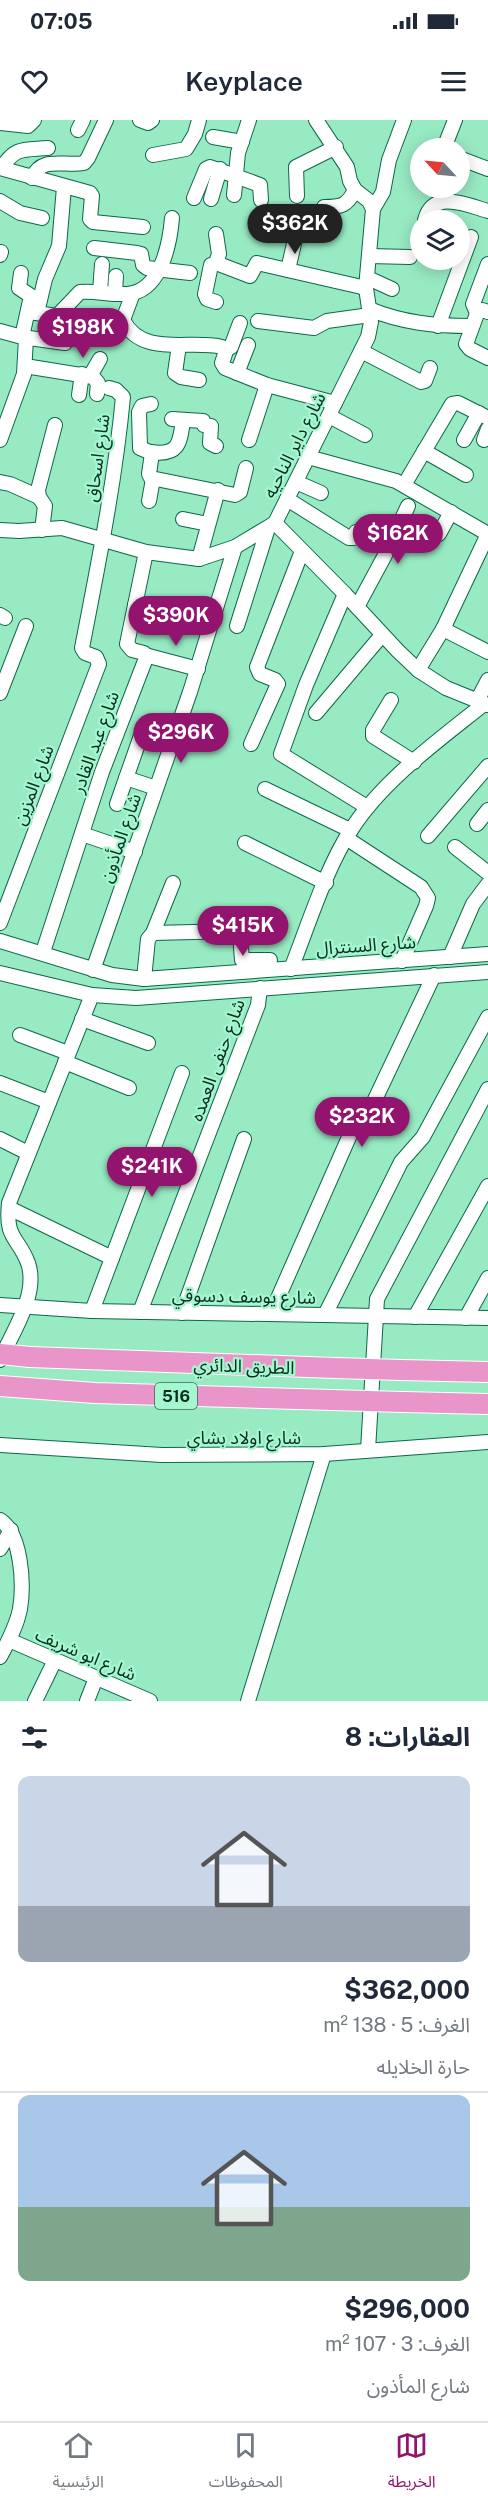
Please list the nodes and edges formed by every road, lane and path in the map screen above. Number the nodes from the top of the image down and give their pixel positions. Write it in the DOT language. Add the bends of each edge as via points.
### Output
graph roads {
  1 [pos="34,120"];
  2 [pos="106,120"];
  3 [pos="140,120"];
  4 [pos="152,120"];
  5 [pos="199,120"];
  6 [pos="249,120"];
  7 [pos="316,120"];
  8 [pos="404,120"];
  9 [pos="455,120"];
  10 [pos="0,123"];
  11 [pos="213,137"];
  12 [pos="448,138"];
  13 [pos="242,142"];
  14 [pos="336,147"];
  15 [pos="48,148"];
  16 [pos="153,155"];
  17 [pos="470,162"];
  18 [pos="1,168"];
  19 [pos="220,169"];
  20 [pos="488,169"];
  21 [pos="234,175"];
  22 [pos="35,183"];
  23 [pos="64,187"];
  24 [pos="355,190"];
  25 [pos="234,195"];
  26 [pos="297,196"];
  27 [pos="195,198"];
  28 [pos="211,199"];
  29 [pos="261,200"];
  30 [pos="0,201"];
  31 [pos="324,207"];
  32 [pos="373,209"];
  33 [pos="429,210"];
  34 [pos="488,211"];
  35 [pos="42,218"];
  36 [pos="172,218"];
  37 [pos="298,226"];
  38 [pos="143,227"];
  39 [pos="216,234"];
  40 [pos="471,237"];
  41 [pos="94,248"];
  42 [pos="369,256"];
  43 [pos="410,257"];
  44 [pos="216,263"];
  45 [pos="102,264"];
  46 [pos="488,264"];
  47 [pos="159,269"];
  48 [pos="288,270"];
  49 [pos="21,273"];
  50 [pos="190,273"];
  51 [pos="116,276"];
  52 [pos="367,283"];
  53 [pos="392,289"];
  54 [pos="100,292"];
  55 [pos="115,293"];
  56 [pos="133,293"];
  57 [pos="216,302"];
  58 [pos="369,312"];
  59 [pos="482,312"];
  60 [pos="33,313"];
  61 [pos="258,321"];
  62 [pos="240,323"];
  63 [pos="438,326"];
  64 [pos="471,326"];
  65 [pos="73,329"];
  66 [pos="0,331"];
  67 [pos="24,338"];
  68 [pos="179,345"];
  69 [pos="248,345"];
  70 [pos="226,349"];
  71 [pos="361,351"];
  72 [pos="488,357"];
  73 [pos="100,359"];
  74 [pos="25,366"];
  75 [pos="430,368"];
  76 [pos="237,373"];
  77 [pos="86,375"];
  78 [pos="199,380"];
  79 [pos="267,385"];
  80 [pos="79,395"];
  81 [pos="151,404"];
  82 [pos="332,409"];
  83 [pos="483,416"];
  84 [pos="55,425"];
  85 [pos="365,435"];
  86 [pos="0,440"];
  87 [pos="249,440"];
  88 [pos="464,440"];
  89 [pos="216,447"];
  90 [pos="424,451"];
  91 [pos="151,452"];
  92 [pos="308,457"];
  93 [pos="246,468"];
  94 [pos="466,475"];
  95 [pos="153,479"];
  96 [pos="0,482"];
  97 [pos="296,482"];
  98 [pos="404,485"];
  99 [pos="218,490"];
  100 [pos="321,493"];
  101 [pos="287,499"];
  102 [pos="41,500"];
  103 [pos="58,501"];
  104 [pos="149,501"];
  105 [pos="408,506"];
  106 [pos="451,512"];
  107 [pos="183,519"];
  108 [pos="208,524"];
  109 [pos="272,526"];
  110 [pos="0,530"];
  111 [pos="42,530"];
  112 [pos="356,532"];
  113 [pos="439,534"];
  114 [pos="488,534"];
  115 [pos="102,541"];
  116 [pos="235,547"];
  117 [pos="302,551"];
  118 [pos="146,552"];
  119 [pos="484,553"];
  120 [pos="199,559"];
  121 [pos="345,594"];
  122 [pos="135,605"];
  123 [pos="357,607"];
  124 [pos="213,618"];
  125 [pos="26,626"];
  126 [pos="237,626"];
  127 [pos="442,629"];
  128 [pos="382,635"];
  129 [pos="488,652"];
  130 [pos="145,655"];
  131 [pos="198,669"];
  132 [pos="418,670"];
  133 [pos="488,680"];
  134 [pos="0,693"];
  135 [pos="391,700"];
  136 [pos="483,703"];
  137 [pos="316,713"];
  138 [pos="144,727"];
  139 [pos="251,744"];
  140 [pos="414,762"];
  141 [pos="488,766"];
  142 [pos="126,778"];
  143 [pos="156,788"];
  144 [pos="265,789"];
  145 [pos="117,804"];
  146 [pos="367,807"];
  147 [pos="488,810"];
  148 [pos="477,824"];
  149 [pos="82,834"];
  150 [pos="348,834"];
  151 [pos="428,836"];
  152 [pos="245,843"];
  153 [pos="455,847"];
  154 [pos="135,852"];
  155 [pos="488,873"];
  156 [pos="173,883"];
  157 [pos="326,883"];
  158 [pos="485,894"];
  159 [pos="0,923"];
  160 [pos="153,933"];
  161 [pos="0,941"];
  162 [pos="43,952"];
  163 [pos="488,954"];
  164 [pos="450,957"];
  165 [pos="270,960"];
  166 [pos="402,961"];
  167 [pos="291,969"];
  168 [pos="93,970"];
  169 [pos="488,972"];
  170 [pos="0,973"];
  171 [pos="112,975"];
  172 [pos="434,975"];
  173 [pos="144,979"];
  174 [pos="260,988"];
  175 [pos="92,995"];
  176 [pos="108,997"];
  177 [pos="488,1017"];
  178 [pos="82,1019"];
  179 [pos="20,1035"];
  180 [pos="148,1043"];
  181 [pos="67,1058"];
  182 [pos="182,1073"];
  183 [pos="0,1083"];
  184 [pos="129,1088"];
  185 [pos="488,1089"];
  186 [pos="49,1102"];
  187 [pos="0,1139"];
  188 [pos="244,1139"];
  189 [pos="28,1153"];
  190 [pos="488,1186"];
  191 [pos="6,1206"];
  192 [pos="0,1227"];
  193 [pos="112,1258"];
  194 [pos="488,1278"];
  195 [pos="0,1305"];
  196 [pos="23,1308"];
  197 [pos="92,1311"];
  198 [pos="140,1312"];
  199 [pos="182,1312"];
  200 [pos="271,1314"];
  201 [pos="325,1315"];
  202 [pos="376,1316"];
  203 [pos="415,1317"];
  204 [pos="466,1318"];
  205 [pos="488,1318"];
  206 [pos="0,1354"];
  207 [pos="0,1360"];
  208 [pos="488,1372"];
  209 [pos="0,1386"];
  210 [pos="488,1404"];
  211 [pos="488,1442"];
  212 [pos="0,1445"];
  213 [pos="368,1450"];
  214 [pos="324,1454"];
  215 [pos="0,1520"];
  216 [pos="11,1530"];
  217 [pos="0,1549"];
  218 [pos="9,1641"];
  219 [pos="0,1657"];
  220 [pos="55,1660"];
  221 [pos="96,1678"];
  222 [pos="36,1701"];
  223 [pos="87,1701"];
  224 [pos="150,1701"];
  225 [pos="248,1701"];
  1 -- 10 [label="street" via="28,126"];
  2 -- 22 [label="street" via="84,163 49,163 39,167"];
  3 -- 4 [label="street"];
  5 -- 16 [label="street" via="186,149"];
  6 -- 13 [label="street"];
  7 -- 14 [label="street"];
  8 -- 32 [label="street, شارع داير الناحيه" via="389,160 383,192"];
  9 -- 12 [label="street"];
  11 -- 13 [label="street"];
  13 -- 21 [label="street"];
  14 -- 24 [label="street"];
  14 -- 26 [label="street" via="296,167"];
  15 -- 18 [label="street" via="18,150"];
  17 -- 20 [label="street"];
  18 -- 22 [label="street"];
  19 -- 21 [label="street"];
  19 -- 27 [label="street" via="206,169"];
  19 -- 28 [label="street"];
  21 -- 25 [label="street"];
  21 -- 29 [label="street" via="260,185"];
  22 -- 23 [label="street"];
  23 -- 38 [label="street" via="91,194 93,222"];
  23 -- 60 [label="street" via="59,246"];
  24 -- 31 [label="street" via="342,207"];
  24 -- 32 [label="street"];
  30 -- 35 [label="street" via="20,213"];
  32 -- 42 [label="street, شارع داير الناحيه"];
  33 -- 34 [label="street" via="453,201"];
  36 -- 47 [label="street" via="171,238"];
  37 -- 48 [label="street"];
  39 -- 44 [label="street"];
  40 -- 63 [label="street"];
  41 -- 47 [label="street" via="137,253 145,267"];
  42 -- 43 [label="street"];
  42 -- 52 [label="street, شارع داير الناحيه"];
  44 -- 48 [label="street" via="250,276 257,263"];
  44 -- 57 [label="street" via="211,265 204,294"];
  45 -- 54 [label="street"];
  46 -- 59 [label="street" via="472,304"];
  47 -- 50 [label="street"];
  47 -- 56 [label="street"];
  48 -- 52 [label="street"];
  49 -- 60 [label="street" via="20,288 31,294"];
  51 -- 55 [label="street"];
  52 -- 53 [label="street"];
  52 -- 58 [label="street, شارع داير الناحيه"];
  54 -- 55 [label="street"];
  54 -- 60 [label="street" via="80,292 57,316"];
  55 -- 56 [label="street"];
  56 -- 68 [label="street" via="123,320 131,331 150,343"];
  58 -- 61 [label="street" via="327,321 314,328"];
  58 -- 63 [label="street"];
  58 -- 71 [label="street, شارع داير الناحيه" via="370,328"];
  59 -- 64 [label="street"];
  60 -- 67 [label="street"];
  62 -- 70 [label="street" via="231,347"];
  63 -- 64 [label="street"];
  64 -- 72 [label="street" via="467,346"];
  65 -- 67 [label="street" via="65,343"];
  66 -- 67 [label="street"];
  67 -- 74 [label="street"];
  68 -- 70 [label="street"];
  68 -- 78 [label="street" via="176,373"];
  69 -- 76 [label="street"];
  70 -- 76 [label="street" via="223,366"];
  71 -- 75 [label="street" via="421,382"];
  71 -- 82 [label="street, شارع داير الناحيه"];
  73 -- 77 [label="street"];
  74 -- 77 [label="street"];
  74 -- 86 [label="street"];
  76 -- 79 [label="street"];
  77 -- 80 [label="street"];
  77 -- 115 [label="street, شارع اسحاق" via="103,391 116,390 123,398"];
  79 -- 82 [label="street"];
  79 -- 87 [label="street"];
  81 -- 91 [label="street" via="142,406 139,412 140,448"];
  82 -- 85 [label="street"];
  82 -- 92 [label="street, شارع داير الناحيه"];
  83 -- 88 [label="street"];
  83 -- 90 [label="street" via="459,403 452,405"];
  84 -- 102 [label="street" via="38,490"];
  89 -- 91 [label="street" via="210,443 211,426 203,421 177,419 181,438 175,448 163,454"];
  90 -- 94 [label="street"];
  90 -- 98 [label="street"];
  91 -- 95 [label="street" via="149,474"];
  92 -- 97 [label="street, شارع داير الناحيه"];
  92 -- 98 [label="street"];
  93 -- 99 [label="street" via="238,494"];
  95 -- 99 [label="street"];
  95 -- 104 [label="street"];
  96 -- 102 [label="street"];
  97 -- 100 [label="street"];
  97 -- 101 [label="street, شارع داير الناحيه"];
  98 -- 106 [label="street"];
  99 -- 108 [label="street"];
  101 -- 109 [label="street, شارع داير الناحيه"];
  101 -- 112 [label="street" via="349,538"];
  102 -- 103 [label="street"];
  102 -- 111 [label="street"];
  105 -- 123 [label="street"];
  106 -- 113 [label="street"];
  106 -- 114 [label="street"];
  107 -- 108 [label="street"];
  108 -- 120 [label="street"];
  109 -- 116 [label="street"];
  109 -- 117 [label="street"];
  109 -- 126 [label="street, شارع داير الناحيه"];
  110 -- 111 [label="street"];
  111 -- 115 [label="street" via="76,530"];
  114 -- 119 [label="street"];
  115 -- 118 [label="street"];
  115 -- 159 [label="street, شارع المزين" via="82,648 99,664"];
  116 -- 120 [label="street"];
  116 -- 124 [label="street, شارع المأذون"];
  117 -- 121 [label="street"];
  117 -- 139 [label="street" via="257,668 278,684"];
  118 -- 120 [label="street"];
  118 -- 122 [label="street"];
  119 -- 127 [label="street"];
  121 -- 123 [label="street"];
  121 -- 146 [label="street" via="281,751 284,758"];
  122 -- 124 [label="street"];
  122 -- 130 [label="street" via="127,644"];
  123 -- 128 [label="street"];
  124 -- 131 [label="street, شارع المأذون"];
  125 -- 134 [label="street"];
  127 -- 129 [label="street"];
  127 -- 132 [label="street"];
  128 -- 132 [label="street"];
  128 -- 137 [label="street"];
  130 -- 131 [label="street"];
  130 -- 149 [label="street, شارع عبد القادر"];
  131 -- 143 [label="street, شارع المأذون"];
  132 -- 136 [label="street"];
  133 -- 136 [label="street"];
  135 -- 140 [label="street" via="373,736"];
  136 -- 140 [label="street"];
  138 -- 142 [label="street"];
  140 -- 146 [label="street"];
  141 -- 151 [label="street"];
  142 -- 143 [label="street"];
  142 -- 145 [label="street"];
  143 -- 154 [label="street, شارع المأذون"];
  144 -- 150 [label="street"];
  146 -- 150 [label="street"];
  147 -- 148 [label="street"];
  149 -- 154 [label="street"];
  149 -- 162 [label="street, شارع عبد القادر"];
  150 -- 157 [label="street"];
  150 -- 166 [label="street" via="426,893 426,906"];
  152 -- 157 [label="street"];
  153 -- 155 [label="street"];
  154 -- 168 [label="street, شارع المأذون"];
  156 -- 160 [label="street"];
  157 -- 167 [label="street"];
  158 -- 164 [label="street"];
  160 -- 165 [label="street" via="236,931 240,935 242,960"];
  160 -- 173 [label="street" via="148,939"];
  161 -- 162 [label="street, شارع السنترال"];
  162 -- 168 [label="street, شارع السنترال"];
  163 -- 164 [label="street, شارع السنترال"];
  164 -- 166 [label="street, شارع السنترال"];
  166 -- 167 [label="street, شارع السنترال"];
  167 -- 173 [label="street, شارع السنترال"];
  168 -- 171 [label="street, شارع السنترال"];
  169 -- 172 [label="street, شارع السنترال"];
  170 -- 175 [label="street, شارع السنترال"];
  171 -- 173 [label="street, شارع السنترال"];
  171 -- 176 [label="street"];
  172 -- 174 [label="street, شارع السنترال"];
  172 -- 200 [label="street" via="362,1127 354,1128"];
  174 -- 176 [label="street, شارع السنترال" via="164,997"];
  174 -- 198 [label="street, شارع حنفى العمده" via="258,1005"];
  175 -- 176 [label="street, شارع السنترال"];
  175 -- 178 [label="street"];
  177 -- 201 [label="street" via="423,1137 401,1162"];
  178 -- 180 [label="street"];
  178 -- 181 [label="street"];
  179 -- 181 [label="street"];
  181 -- 184 [label="street"];
  181 -- 186 [label="street"];
  182 -- 193 [label="street"];
  183 -- 186 [label="street"];
  185 -- 202 [label="street" via="380,1292"];
  186 -- 189 [label="street"];
  187 -- 189 [label="street"];
  188 -- 199 [label="street"];
  189 -- 191 [label="street"];
  190 -- 203 [label="street"];
  191 -- 192 [label="street"];
  191 -- 193 [label="street"];
  191 -- 196 [label="street" via="11,1236 28,1262 30,1274"];
  193 -- 197 [label="street"];
  194 -- 204 [label="street"];
  195 -- 196 [label="street, شارع يوسف دسوقي"];
  196 -- 197 [label="street, شارع يوسف دسوقي"];
  196 -- 207 [label="street"];
  197 -- 198 [label="street, شارع يوسف دسوقي"];
  198 -- 199 [label="street, شارع يوسف دسوقي"];
  199 -- 200 [label="street, شارع يوسف دسوقي"];
  200 -- 201 [label="street, شارع يوسف دسوقي"];
  201 -- 202 [label="street, شارع يوسف دسوقي"];
  202 -- 203 [label="street, شارع يوسف دسوقي"];
  202 -- 213 [label="street"];
  203 -- 204 [label="street, شارع يوسف دسوقي"];
  204 -- 205 [label="street, شارع يوسف دسوقي"];
  206 -- 208 [label="highway, الطريق الدائري / 516, bridge" via="127,1363"];
  209 -- 210 [label="highway, الطريق الدائري / 516, bridge" via="106,1394"];
  211 -- 213 [label="street, شارع اولاد بشاي"];
  212 -- 214 [label="street, شارع اولاد بشاي" via="162,1455"];
  213 -- 214 [label="street, شارع اولاد بشاي"];
  214 -- 225 [label="street"];
  215 -- 216 [label="street"];
  216 -- 217 [label="street"];
  216 -- 218 [label="street" via="20,1563 21,1596"];
  218 -- 219 [label="street"];
  218 -- 220 [label="street, شارع ابو شريف"];
  220 -- 221 [label="street, شارع ابو شريف"];
  220 -- 222 [label="street"];
  221 -- 223 [label="street"];
  221 -- 224 [label="street, شارع ابو شريف"];
}
